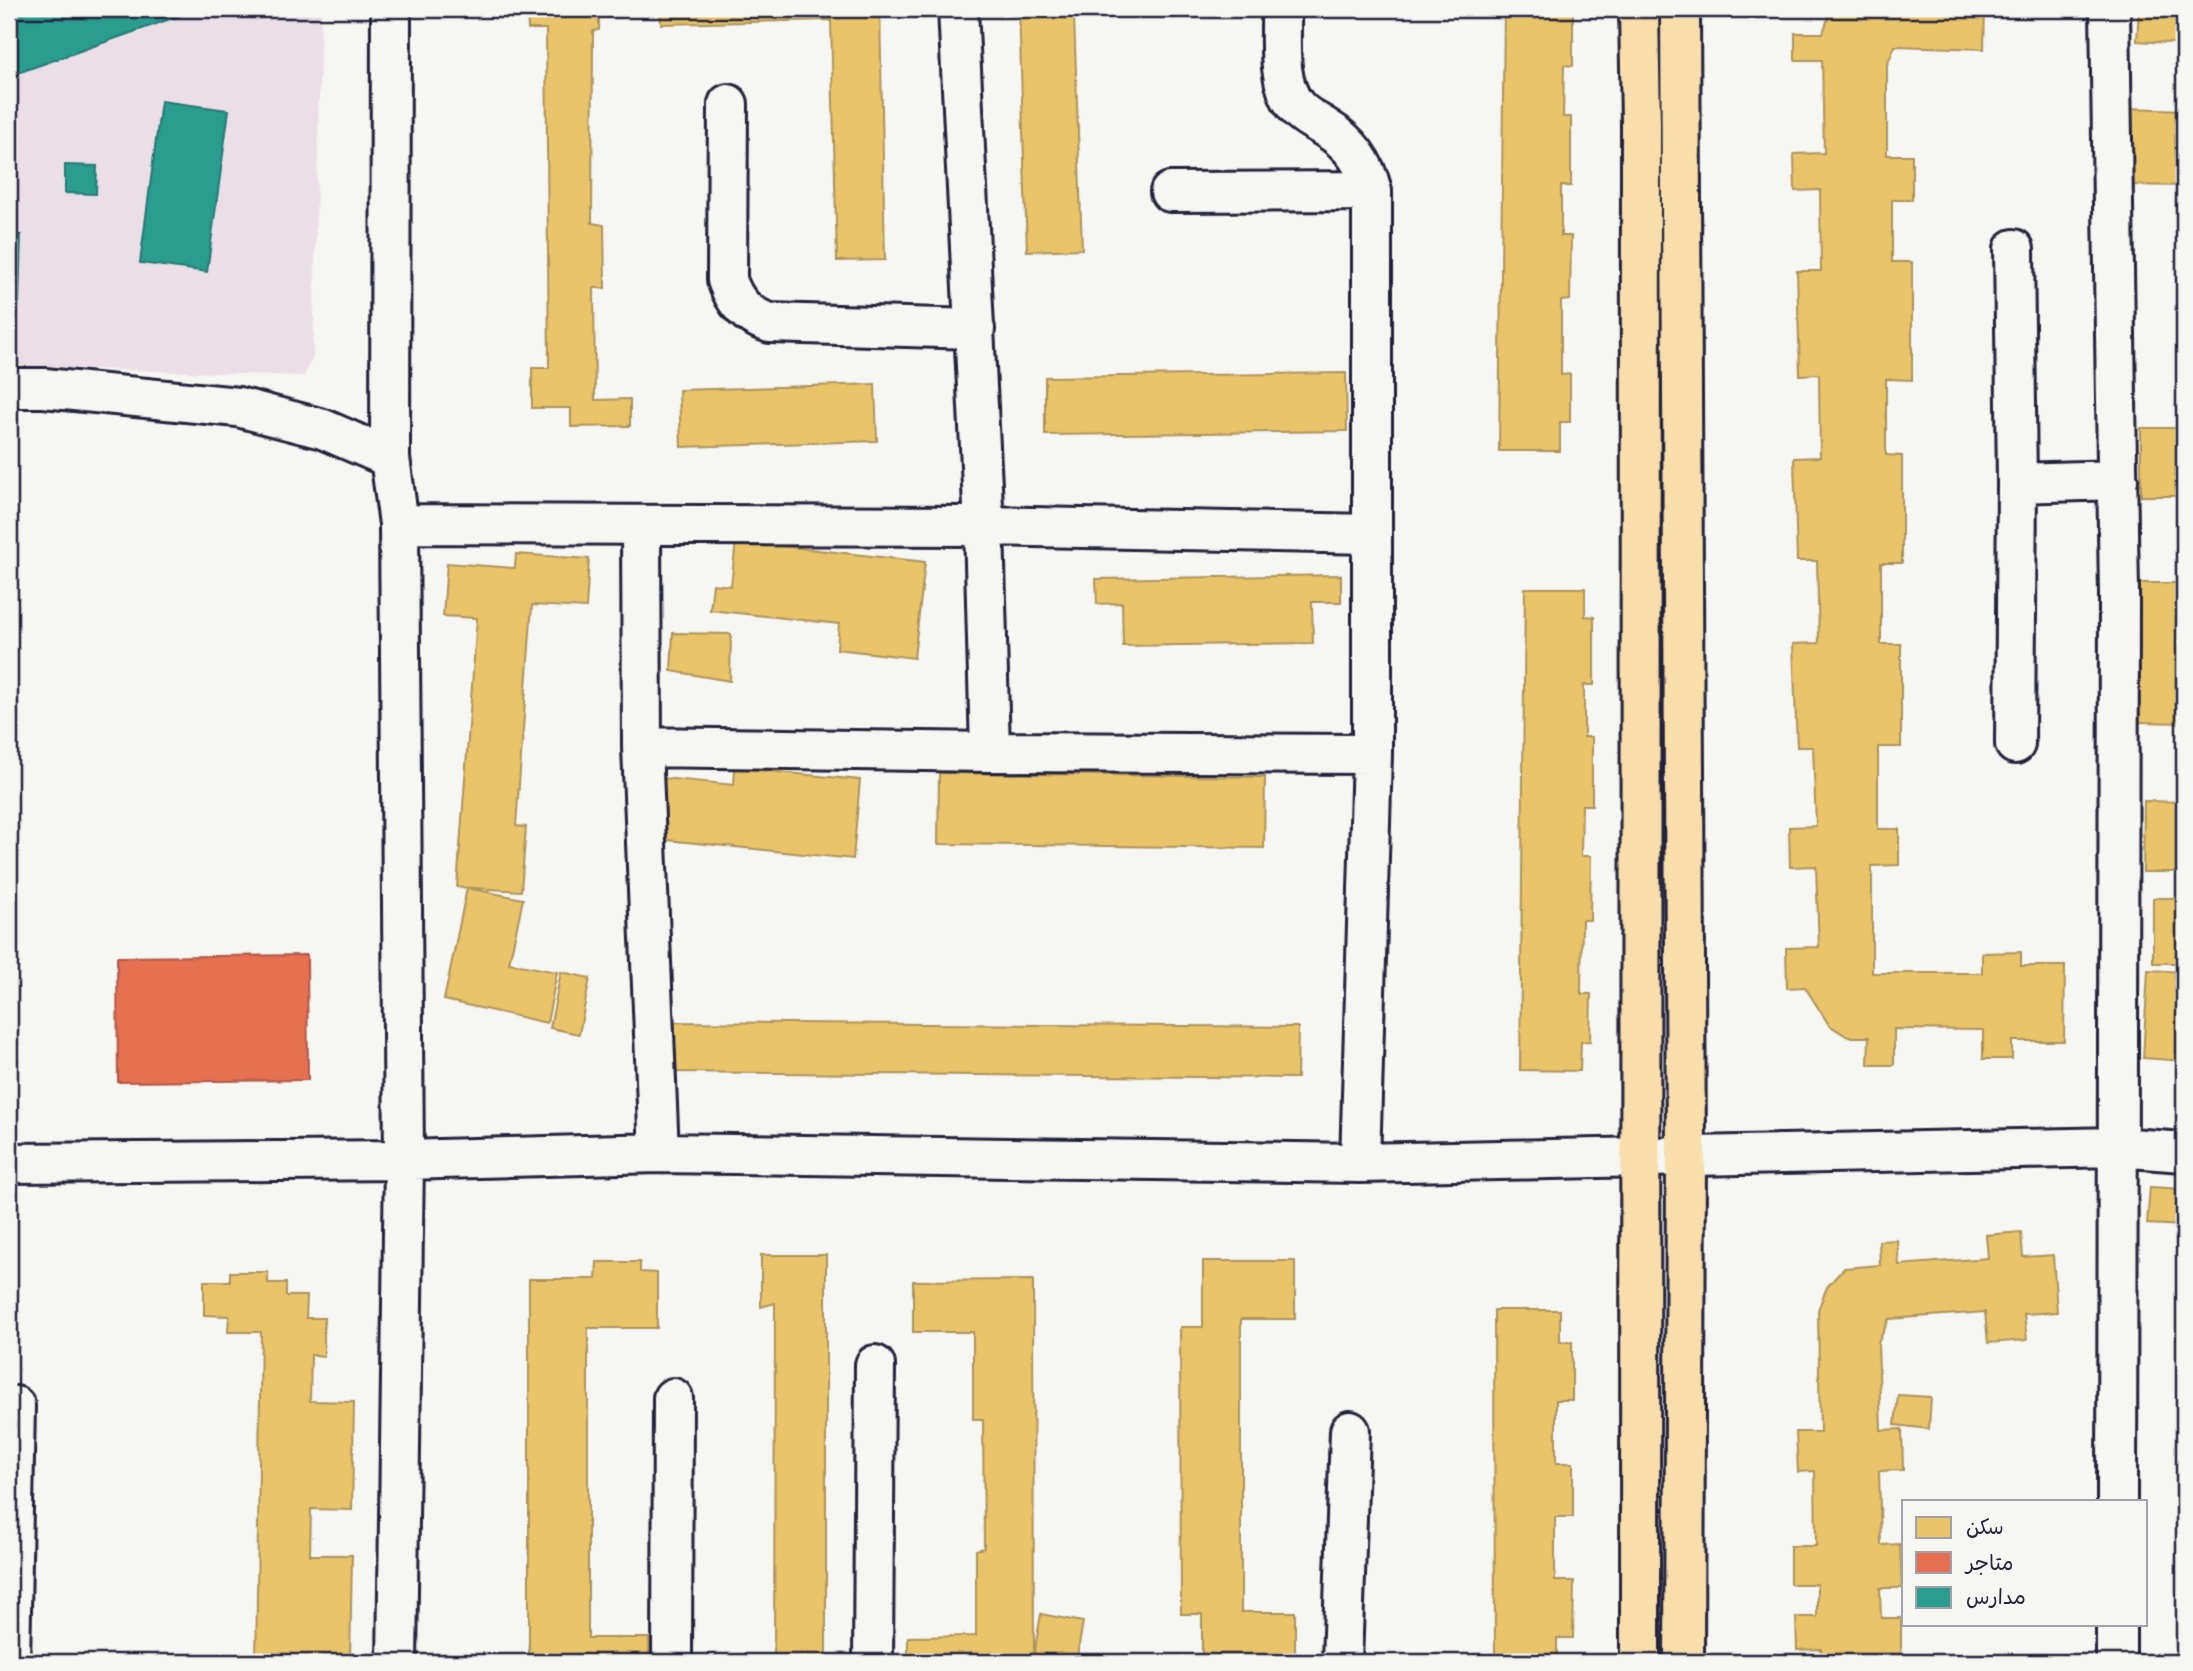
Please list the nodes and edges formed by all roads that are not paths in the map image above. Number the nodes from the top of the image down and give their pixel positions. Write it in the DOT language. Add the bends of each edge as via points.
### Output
graph roads {
  1 [pos="958,9"];
  2 [pos="1281,9"];
  3 [pos="1639,9"];
  4 [pos="1680,9"];
  5 [pos="2110,9"];
  6 [pos="395,17"];
  7 [pos="729,104"];
  8 [pos="1373,191"];
  9 [pos="1170,192"];
  10 [pos="2014,248"];
  11 [pos="975,329"];
  12 [pos="9,388"];
  13 [pos="390,458"];
  14 [pos="2118,480"];
  15 [pos="2017,483"];
  16 [pos="399,524"];
  17 [pos="641,525"];
  18 [pos="984,526"];
  19 [pos="1371,534"];
  20 [pos="2015,744"];
  21 [pos="642,747"];
  22 [pos="990,752"];
  23 [pos="1372,754"];
  24 [pos="2117,1147"];
  25 [pos="2184,1152"];
  26 [pos="659,1153"];
  27 [pos="1642,1157"];
  28 [pos="1686,1157"];
  29 [pos="404,1160"];
  30 [pos="9,1163"];
  31 [pos="1360,1163"];
  32 [pos="875,1365"];
  33 [pos="673,1398"];
  34 [pos="15,1406"];
  35 [pos="1350,1432"];
  36 [pos="2117,1500"];
  37 [pos="2116,1626"];
  38 [pos="10,1662"];
  39 [pos="397,1662"];
  40 [pos="672,1662"];
  41 [pos="873,1662"];
  42 [pos="1342,1662"];
  43 [pos="1640,1662"];
  44 [pos="1684,1662"];
  45 [pos="2116,1662"];
  1 -- 11 [label="street"];
  2 -- 8 [label="street" via="1283,74 1292,99 1348,144 1364,166"];
  3 -- 27 [label="main road"];
  4 -- 28 [label="main road"];
  5 -- 14 [label="street"];
  6 -- 13 [label="street"];
  7 -- 11 [label="street" via="727,280 742,308 771,323"];
  8 -- 9 [label="street"];
  8 -- 19 [label="street"];
  10 -- 15 [label="street"];
  11 -- 18 [label="street"];
  12 -- 13 [label="street" via="238,407 323,429"];
  13 -- 16 [label="street"];
  14 -- 15 [label="street"];
  14 -- 24 [label="street"];
  15 -- 20 [label="street"];
  16 -- 17 [label="street"];
  16 -- 29 [label="street"];
  17 -- 18 [label="street"];
  17 -- 21 [label="street"];
  18 -- 19 [label="street"];
  18 -- 22 [label="street"];
  19 -- 23 [label="street"];
  21 -- 22 [label="street"];
  21 -- 26 [label="street"];
  22 -- 23 [label="street"];
  23 -- 31 [label="street"];
  24 -- 25 [label="street"];
  24 -- 28 [label="street"];
  24 -- 36 [label="street" via="2102,1441"];
  26 -- 29 [label="street"];
  26 -- 31 [label="street"];
  27 -- 28 [label="street"];
  27 -- 31 [label="street"];
  27 -- 43 [label="main road"];
  28 -- 44 [label="main road"];
  29 -- 30 [label="street"];
  29 -- 39 [label="street"];
  32 -- 41 [label="street"];
  33 -- 40 [label="street"];
  34 -- 38 [label="street"];
  35 -- 42 [label="street"];
  37 -- 45 [label="street"];
}
